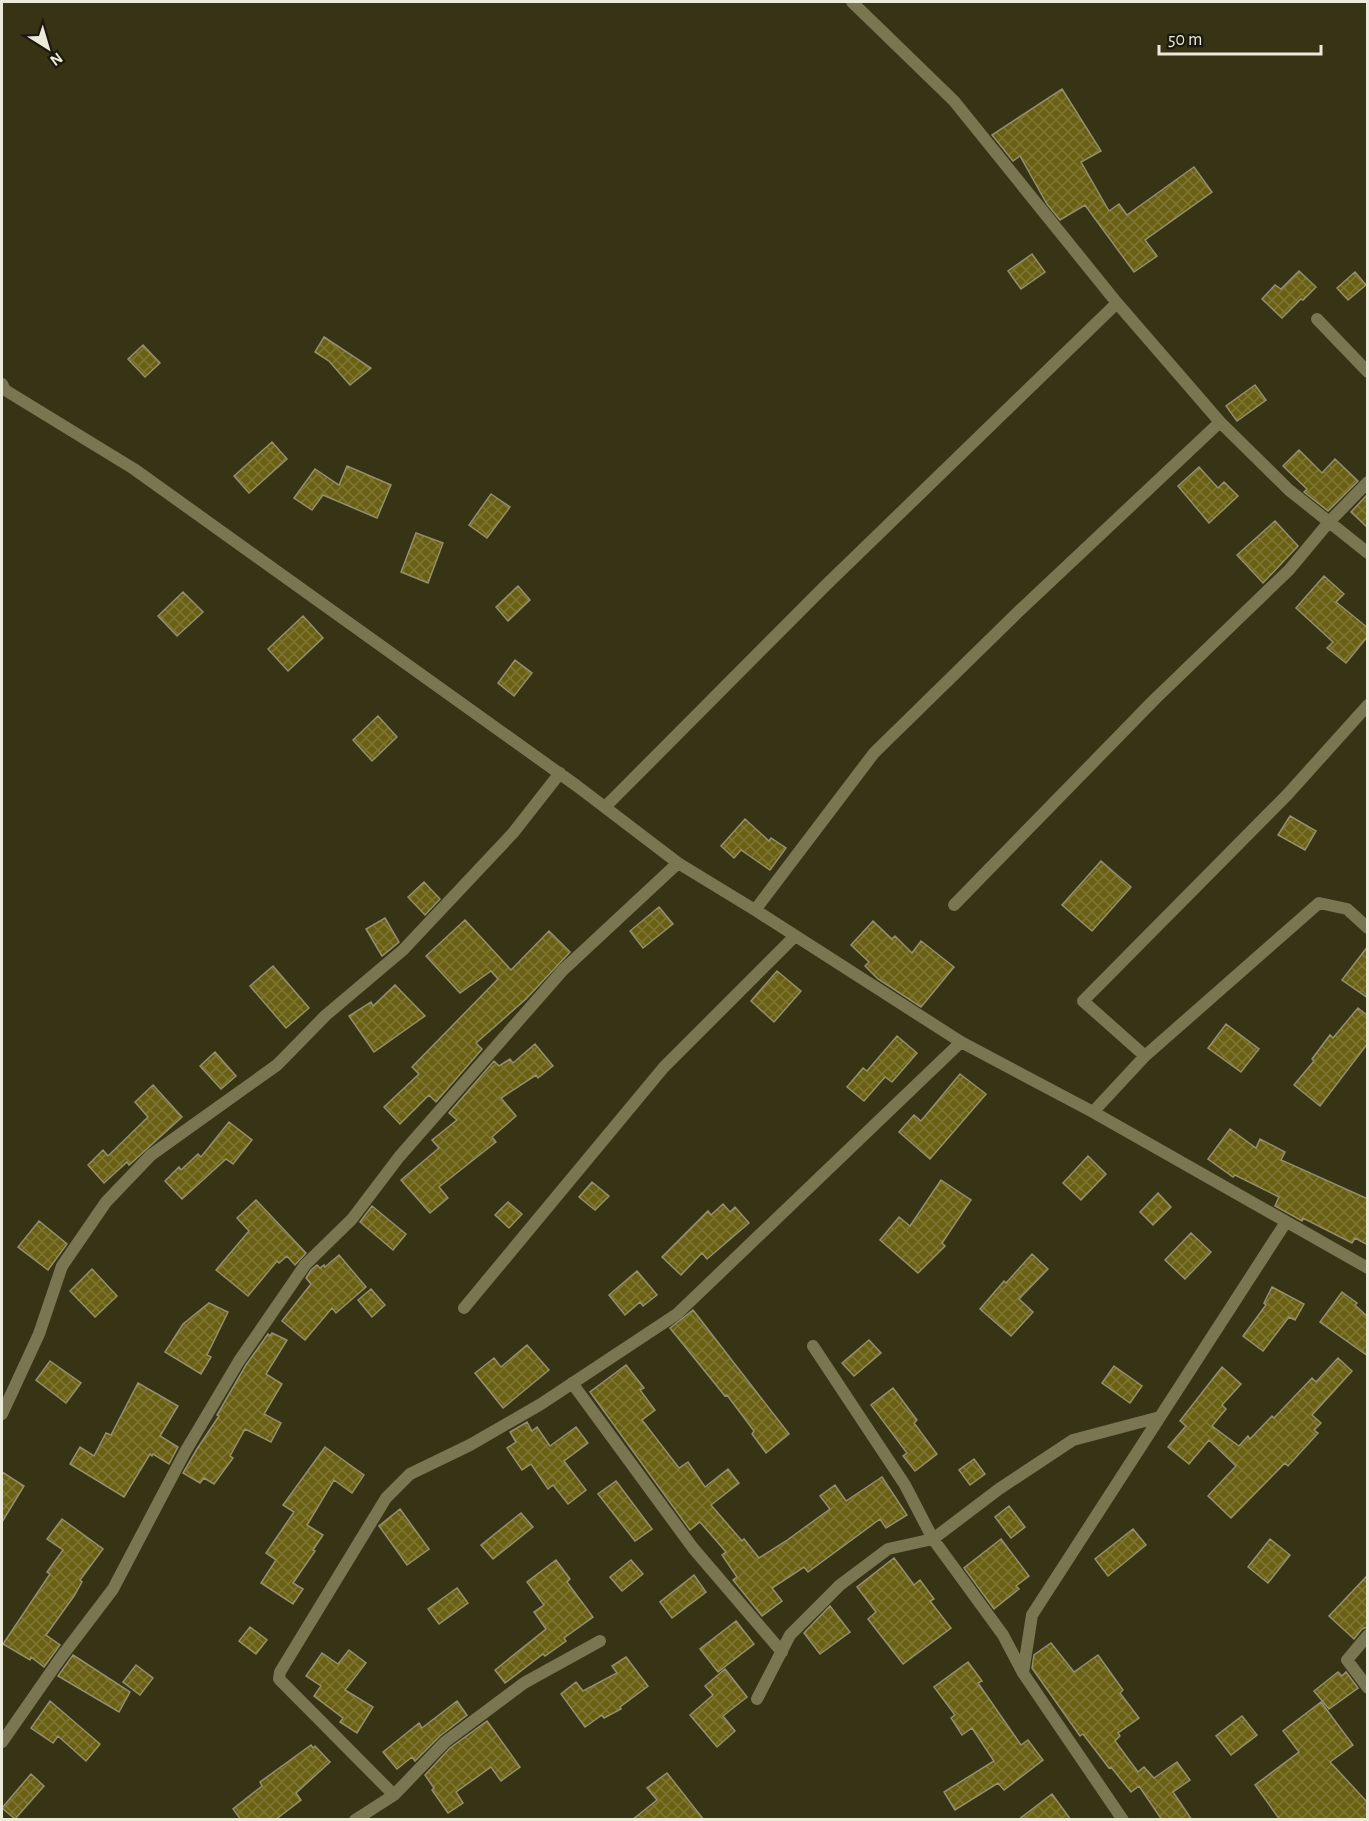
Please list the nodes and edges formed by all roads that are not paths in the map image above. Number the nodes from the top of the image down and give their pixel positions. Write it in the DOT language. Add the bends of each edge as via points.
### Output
graph roads {
  1 [pos="852,2"];
  2 [pos="1117,303"];
  3 [pos="1317,319"];
  4 [pos="1368,372"];
  5 [pos="2,384"];
  6 [pos="1220,422"];
  7 [pos="1368,482"];
  8 [pos="1329,522"];
  9 [pos="1368,554"];
  10 [pos="1368,705"];
  11 [pos="560,773"];
  12 [pos="605,807"];
  13 [pos="678,863"];
  14 [pos="954,905"];
  15 [pos="755,910"];
  16 [pos="1368,928"];
  17 [pos="795,936"];
  18 [pos="961,1042"];
  19 [pos="1145,1056"];
  20 [pos="1093,1112"];
  21 [pos="1286,1222"];
  22 [pos="1368,1268"];
  23 [pos="464,1308"];
  24 [pos="813,1346"];
  25 [pos="572,1383"];
  26 [pos="2,1414"];
  27 [pos="1160,1417"];
  28 [pos="933,1539"];
  29 [pos="1368,1635"];
  30 [pos="600,1641"];
  31 [pos="782,1652"];
  32 [pos="1023,1673"];
  33 [pos="1368,1688"];
  34 [pos="757,1699"];
  35 [pos="2,1742"];
  36 [pos="394,1796"];
  37 [pos="355,1820"];
  38 [pos="1123,1820"];
  1 -- 2 [label="street" via="954,101"];
  2 -- 6 [label="street"];
  2 -- 12 [label="street" via="825,586"];
  3 -- 4 [label="street"];
  5 -- 11 [label="street" via="5,390 134,469"];
  6 -- 8 [label="street" via="1289,490"];
  6 -- 15 [label="street" via="874,753"];
  7 -- 8 [label="street"];
  8 -- 9 [label="street"];
  8 -- 14 [label="street" via="1289,570 1155,699"];
  10 -- 19 [label="street" via="1287,795 1083,1001"];
  11 -- 12 [label="street"];
  11 -- 26 [label="street" via="513,833 403,950 326,1016 277,1065 151,1155 106,1202 62,1266 39,1334"];
  12 -- 13 [label="street"];
  13 -- 15 [label="street"];
  13 -- 35 [label="street" via="563,970 399,1157 352,1219 305,1265 239,1361 191,1442 113,1589"];
  15 -- 17 [label="street"];
  16 -- 19 [label="street" via="1347,909 1319,903"];
  17 -- 18 [label="street"];
  17 -- 23 [label="street" via="664,1067"];
  18 -- 20 [label="street"];
  18 -- 25 [label="street" via="677,1314"];
  19 -- 20 [label="street"];
  20 -- 21 [label="street"];
  21 -- 22 [label="street"];
  21 -- 27 [label="street"];
  24 -- 28 [label="street" via="905,1485"];
  25 -- 31 [label="street" via="693,1548"];
  25 -- 36 [label="street" via="470,1445 410,1474 386,1498 280,1672 279,1679 285,1687"];
  27 -- 28 [label="street" via="1073,1440"];
  27 -- 32 [label="street" via="1032,1615"];
  28 -- 31 [label="street" via="888,1549 840,1584 790,1635"];
  28 -- 32 [label="street" via="1004,1635"];
  29 -- 33 [label="street" via="1347,1660"];
  30 -- 36 [label="street" via="524,1683 445,1742"];
  31 -- 34 [label="street"];
  32 -- 38 [label="street"];
  36 -- 37 [label="street"];
}
